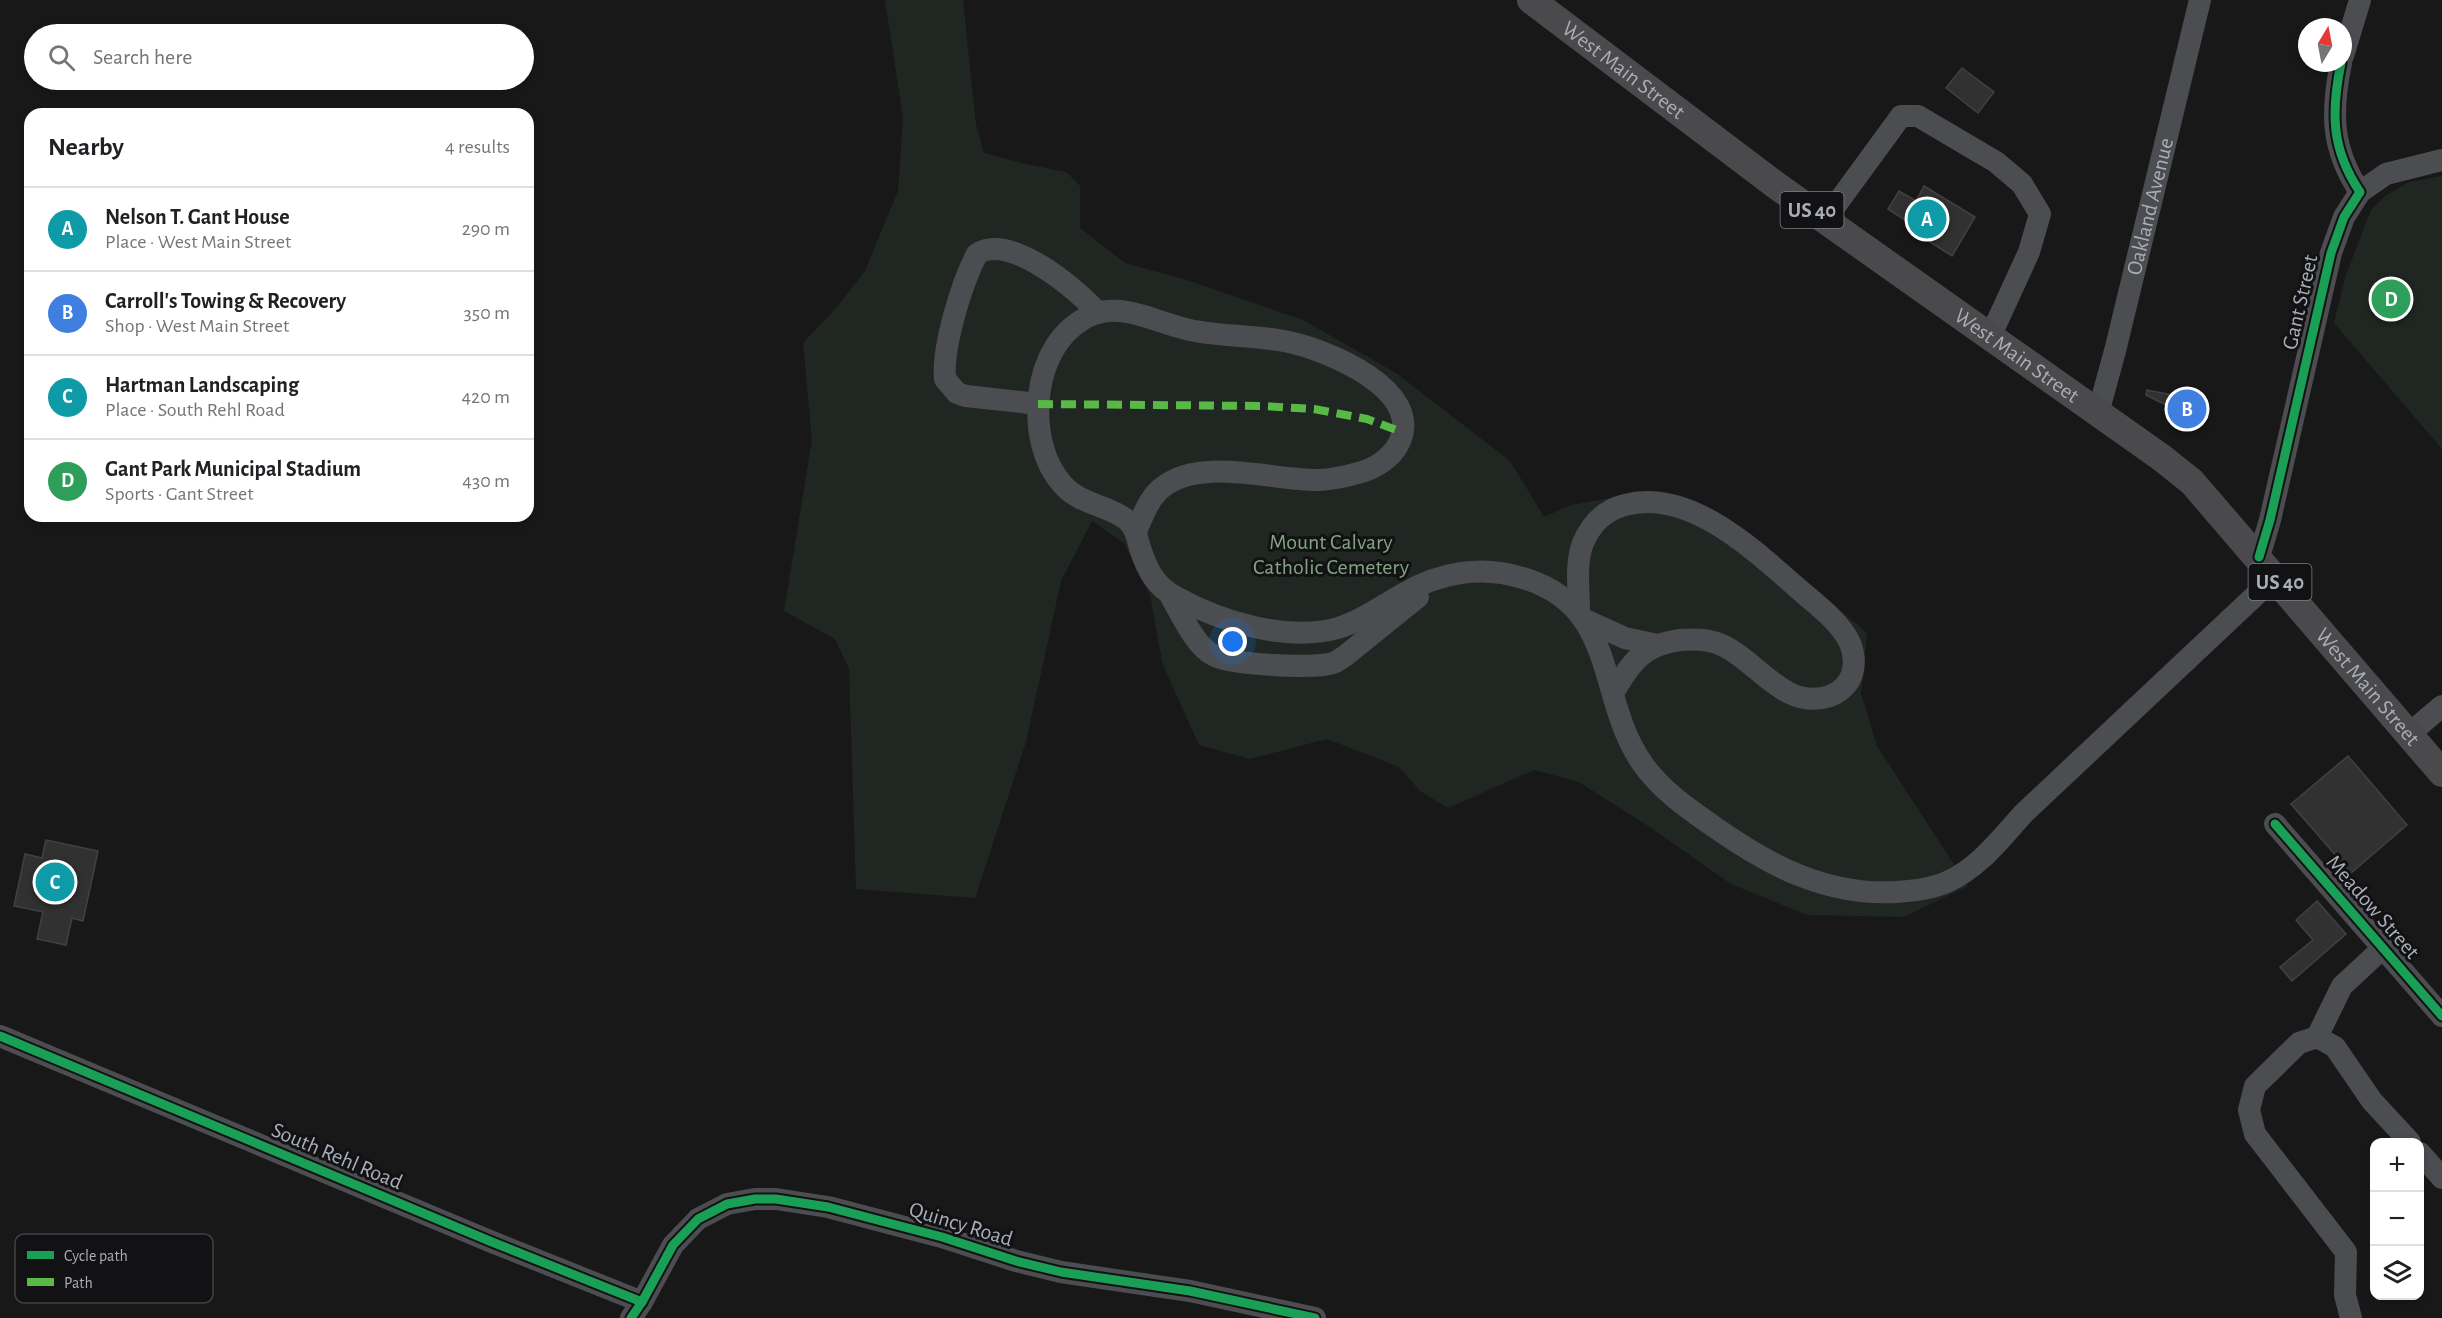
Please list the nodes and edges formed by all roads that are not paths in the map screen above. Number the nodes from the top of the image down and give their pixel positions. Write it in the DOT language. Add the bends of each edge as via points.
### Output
graph roads {
  1 [pos="1531,0"];
  2 [pos="2200,0"];
  3 [pos="2360,0"];
  4 [pos="2352,26"];
  5 [pos="2340,72"];
  6 [pos="2442,160"];
  7 [pos="2360,192"];
  8 [pos="1825,220"];
  9 [pos="1098,313"];
  10 [pos="1990,337"];
  11 [pos="1038,404"];
  12 [pos="2098,413"];
  13 [pos="1136,531"];
  14 [pos="2267,567"];
  15 [pos="1446,576"];
  16 [pos="1170,595"];
  17 [pos="1582,615"];
  18 [pos="1657,645"];
  19 [pos="1613,693"];
  20 [pos="2442,706"];
  21 [pos="2409,734"];
  22 [pos="2442,773"];
  23 [pos="2275,824"];
  24 [pos="2383,948"];
  25 [pos="2442,1016"];
  26 [pos="0,1036"];
  27 [pos="2317,1038"];
  28 [pos="2405,1138"];
  29 [pos="2424,1158"];
  30 [pos="2442,1178"];
  31 [pos="637,1310"];
  32 [pos="1315,1318"];
  33 [pos="2351,1318"];
  1 -- 8 [label="main road, West Main Street / US 40"];
  2 -- 12 [label="street, Oakland Avenue"];
  3 -- 4 [label="street"];
  5 -- 7 [label="street" via="2334,107 2337,143 2347,172"];
  6 -- 7 [label="street" via="2386,174"];
  7 -- 14 [label="street, Gant Street" via="2344,217 2331,253 2270,520"];
  8 -- 10 [label="main road, West Main Street / US 40"];
  8 -- 10 [label="street" via="1901,116 1918,116 1996,162 2022,184 2040,214 2029,252"];
  9 -- 11 [label="street" via="1075,326 1050,354"];
  9 -- 11 [label="street" via="1068,285 1026,259 998,248 977,254 953,323 945,379 957,393 966,396"];
  9 -- 13 [label="street" via="1122,311 1184,330 1306,346 1382,386 1393,397 1403,423 1399,444 1390,455 1383,462 1351,475 1318,480 1230,472 1190,473 1163,486"];
  10 -- 12 [label="main road, West Main Street / US 40"];
  11 -- 13 [label="street" via="1037,423 1044,452 1060,482 1082,500 1126,520"];
  12 -- 14 [label="main road, West Main Street / US 40" via="2192,482"];
  13 -- 16 [label="street" via="1152,577"];
  14 -- 19 [label="street" via="1964,874 1918,890 1865,892 1809,881 1736,842 1672,795 1642,763"];
  14 -- 21 [label="main road, West Main Street / US 40"];
  15 -- 16 [label="street" via="1408,590 1342,627 1308,632 1250,625"];
  15 -- 16 [label="street" via="1345,656 1317,666 1244,662 1212,655 1200,644"];
  15 -- 17 [label="street" via="1482,570 1530,579"];
  17 -- 18 [label="street" via="1625,638"];
  17 -- 18 [label="street" via="1580,558 1596,522 1615,507 1649,502 1669,504 1712,522 1771,565 1843,632 1854,663 1842,688 1830,696 1812,699 1786,692 1737,654 1712,641 1688,639"];
  17 -- 19 [label="street" via="1597,644"];
  18 -- 19 [label="street" via="1636,659"];
  20 -- 21 [label="street"];
  21 -- 22 [label="main road, West Main Street / US 40"];
  23 -- 24 [label="street, Meadow Street"];
  24 -- 25 [label="street, Meadow Street"];
  24 -- 27 [label="street" via="2342,986"];
  26 -- 31 [label="street, South Rehl Road" via="492,1242"];
  27 -- 28 [label="street" via="2335,1047 2372,1101"];
  27 -- 33 [label="street" via="2299,1043 2255,1086 2249,1110 2255,1134 2346,1252 2345,1295"];
  29 -- 30 [label="street"];
  31 -- 32 [label="street, Quincy Road" via="673,1245 698,1219 727,1204 776,1199 828,1207 942,1237 1016,1262 1190,1291"];
}
